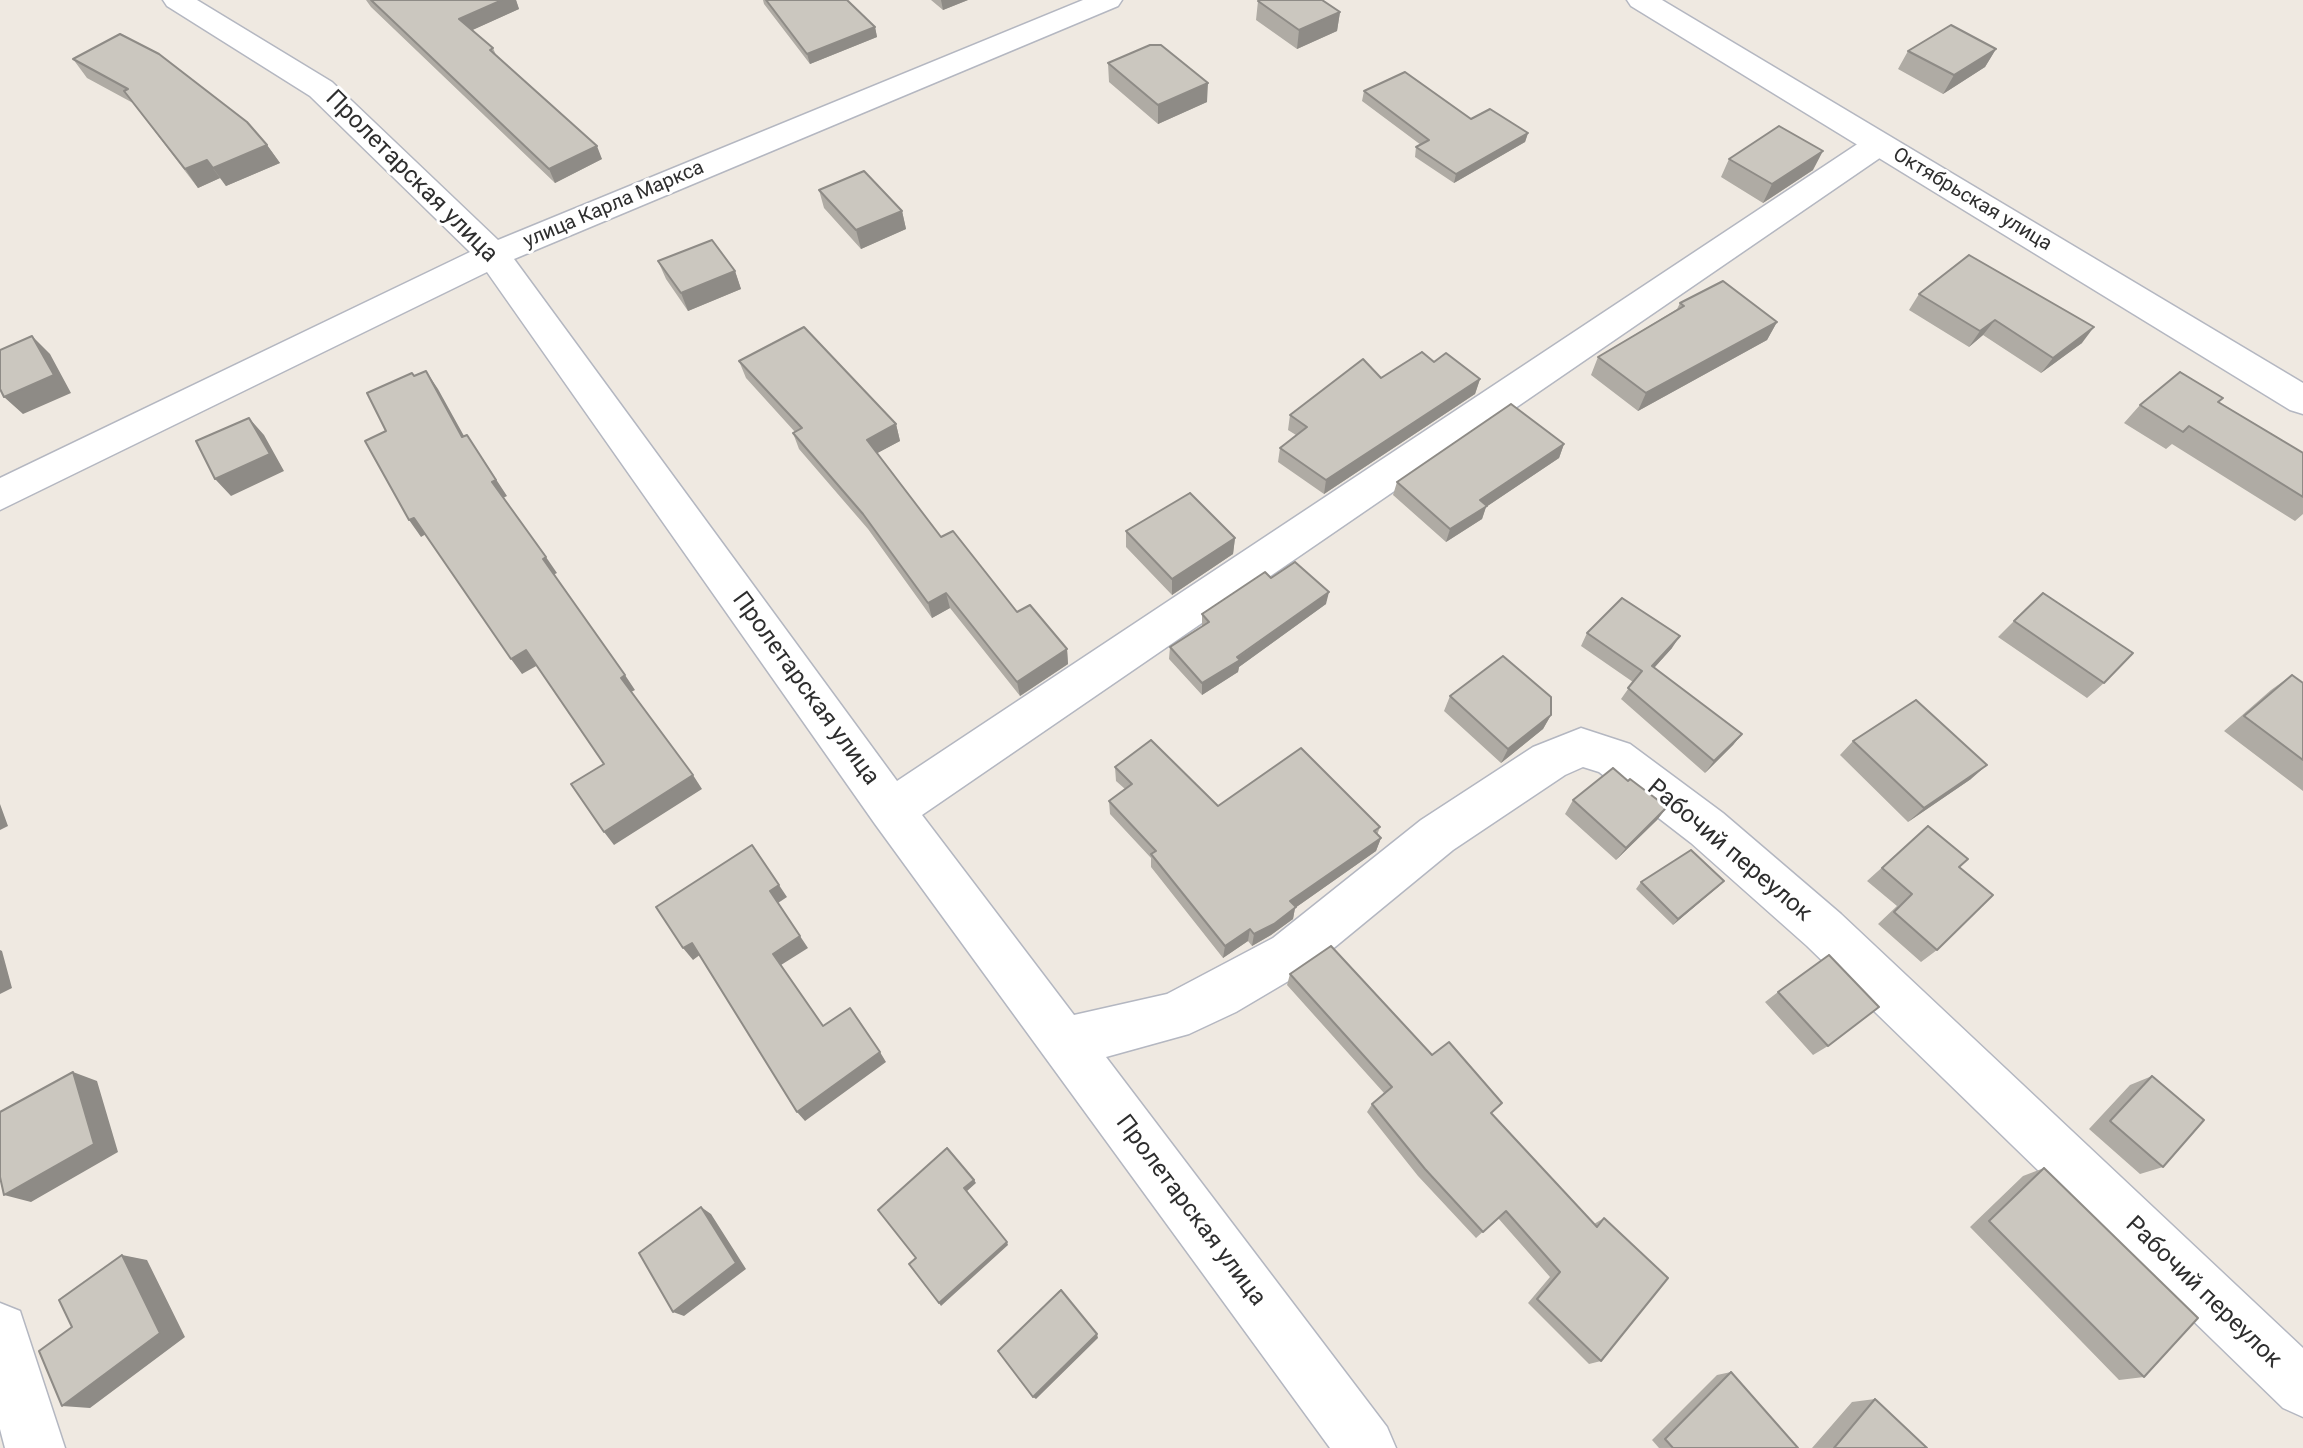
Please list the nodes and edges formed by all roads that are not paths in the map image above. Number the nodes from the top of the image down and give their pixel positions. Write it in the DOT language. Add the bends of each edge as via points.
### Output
graph roads {
  1 [pos="177,0"];
  2 [pos="1108,0"];
  3 [pos="1641,0"];
  4 [pos="1879,144"];
  5 [pos="493,255"];
  6 [pos="2303,400"];
  7 [pos="0,495"];
  8 [pos="891,810"];
  9 [pos="1064,1042"];
  10 [pos="0,1331"];
  11 [pos="2303,1388"];
  12 [pos="35,1448"];
  13 [pos="1366,1448"];
  1 -- 5 [label="street, Пролетарская улица" via="321,89"];
  2 -- 5 [label="street, улица Карла Маркса"];
  3 -- 4 [label="street, Октябрьская улица"];
  4 -- 6 [label="street, Октябрьская улица"];
  4 -- 8 [label="street"];
  5 -- 7 [label="street, улица Карла Маркса"];
  5 -- 8 [label="street, Пролетарская улица"];
  8 -- 9 [label="street, Пролетарская улица"];
  9 -- 11 [label="street, Рабочий переулок" via="1171,1017 1230,989 1290,954 1437,835 1549,761 1581,747 1614,758 1647,782 1824,930"];
  9 -- 13 [label="street, Пролетарская улица"];
  10 -- 12 [label="street"];
}
